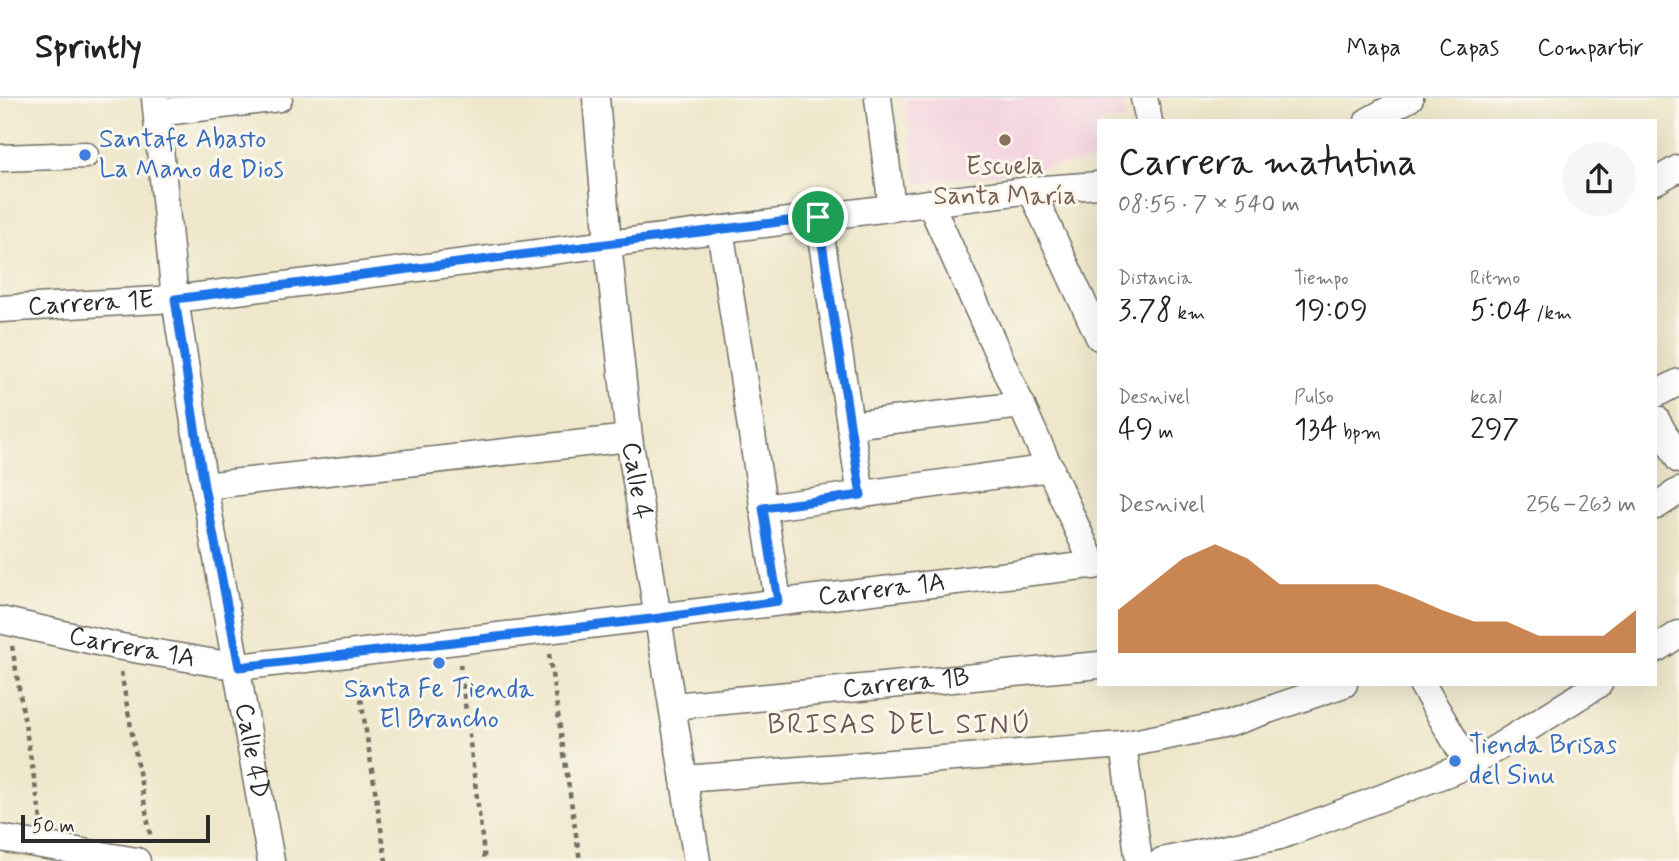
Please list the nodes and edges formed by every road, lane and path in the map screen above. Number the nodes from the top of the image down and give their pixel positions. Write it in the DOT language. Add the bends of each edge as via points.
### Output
graph roads {
  1 [pos="279,98"];
  2 [pos="596,98"];
  3 [pos="878,98"];
  4 [pos="1144,98"];
  5 [pos="1410,98"];
  6 [pos="156,106"];
  7 [pos="1149,119"];
  8 [pos="1372,119"];
  9 [pos="85,155"];
  10 [pos="0,158"];
  11 [pos="1679,168"];
  12 [pos="1657,180"];
  13 [pos="1097,185"];
  14 [pos="1031,190"];
  15 [pos="930,203"];
  16 [pos="892,208"];
  17 [pos="818,217"];
  18 [pos="720,229"];
  19 [pos="608,244"];
  20 [pos="175,299"];
  21 [pos="0,309"];
  22 [pos="1097,333"];
  23 [pos="1679,382"];
  24 [pos="1657,393"];
  25 [pos="1022,405"];
  26 [pos="1657,421"];
  27 [pos="850,425"];
  28 [pos="629,438"];
  29 [pos="1679,460"];
  30 [pos="1051,468"];
  31 [pos="204,486"];
  32 [pos="1679,491"];
  33 [pos="861,495"];
  34 [pos="1657,505"];
  35 [pos="763,508"];
  36 [pos="1096,565"];
  37 [pos="778,601"];
  38 [pos="660,618"];
  39 [pos="4,620"];
  40 [pos="546,631"];
  41 [pos="1679,634"];
  42 [pos="457,642"];
  43 [pos="117,646"];
  44 [pos="1657,648"];
  45 [pos="354,656"];
  46 [pos="1097,665"];
  47 [pos="239,667"];
  48 [pos="1338,686"];
  49 [pos="1423,686"];
  50 [pos="1597,686"];
  51 [pos="673,706"];
  52 [pos="1123,745"];
  53 [pos="1469,765"];
  54 [pos="684,779"];
  55 [pos="0,838"];
  56 [pos="45,845"];
  57 [pos="145,854"];
  58 [pos="271,861"];
  59 [pos="386,861"];
  60 [pos="485,861"];
  61 [pos="580,861"];
  62 [pos="697,861"];
  63 [pos="1139,861"];
  64 [pos="1162,861"];
  1 -- 6 [label="street"];
  2 -- 19 [label="street, Calle 4"];
  3 -- 16 [label="street"];
  4 -- 7 [label="street"];
  5 -- 8 [label="street"];
  6 -- 20 [label="street, Calle 4D"];
  9 -- 10 [label="street"];
  11 -- 12 [label="street"];
  13 -- 14 [label="street, Carrera 1E"];
  14 -- 15 [label="street, Carrera 1E"];
  14 -- 22 [label="street"];
  15 -- 16 [label="street, Carrera 1E"];
  15 -- 25 [label="street"];
  16 -- 17 [label="street, Carrera 1E"];
  17 -- 18 [label="street, Carrera 1E"];
  17 -- 27 [label="street"];
  18 -- 19 [label="street, Carrera 1E"];
  18 -- 35 [label="street"];
  19 -- 20 [label="street, Carrera 1E"];
  19 -- 28 [label="street, Calle 4"];
  20 -- 21 [label="street, Carrera 1E"];
  20 -- 31 [label="street, Calle 4D"];
  23 -- 24 [label="street"];
  25 -- 27 [label="street"];
  25 -- 30 [label="street"];
  26 -- 29 [label="street"];
  27 -- 33 [label="street"];
  28 -- 31 [label="street"];
  28 -- 38 [label="street, Calle 4"];
  30 -- 33 [label="street"];
  30 -- 36 [label="street"];
  31 -- 47 [label="street, Calle 4D"];
  32 -- 34 [label="street"];
  33 -- 35 [label="street"];
  35 -- 37 [label="street"];
  36 -- 37 [label="street, Carrera 1A"];
  37 -- 38 [label="street, Carrera 1A"];
  38 -- 40 [label="street, Carrera 1A"];
  38 -- 51 [label="street, Calle 4"];
  39 -- 43 [label="street, Carrera 1A"];
  39 -- 56 [label="path"];
  40 -- 42 [label="street, Carrera 1A"];
  40 -- 61 [label="path"];
  41 -- 44 [label="street"];
  42 -- 45 [label="street, Carrera 1A"];
  42 -- 60 [label="path"];
  43 -- 47 [label="street, Carrera 1A"];
  43 -- 57 [label="path"];
  45 -- 47 [label="street, Carrera 1A"];
  45 -- 59 [label="path"];
  46 -- 51 [label="street, Carrera 1B"];
  47 -- 58 [label="street, Calle 4D"];
  48 -- 52 [label="street" via="1237,721"];
  49 -- 53 [label="street"];
  50 -- 53 [label="street"];
  51 -- 54 [label="street, Calle 4"];
  52 -- 54 [label="street"];
  52 -- 63 [label="street"];
  53 -- 64 [label="street" via="1280,835"];
  54 -- 62 [label="street, Calle 4"];
  55 -- 56 [label="street"];
  56 -- 57 [label="street"];
}
